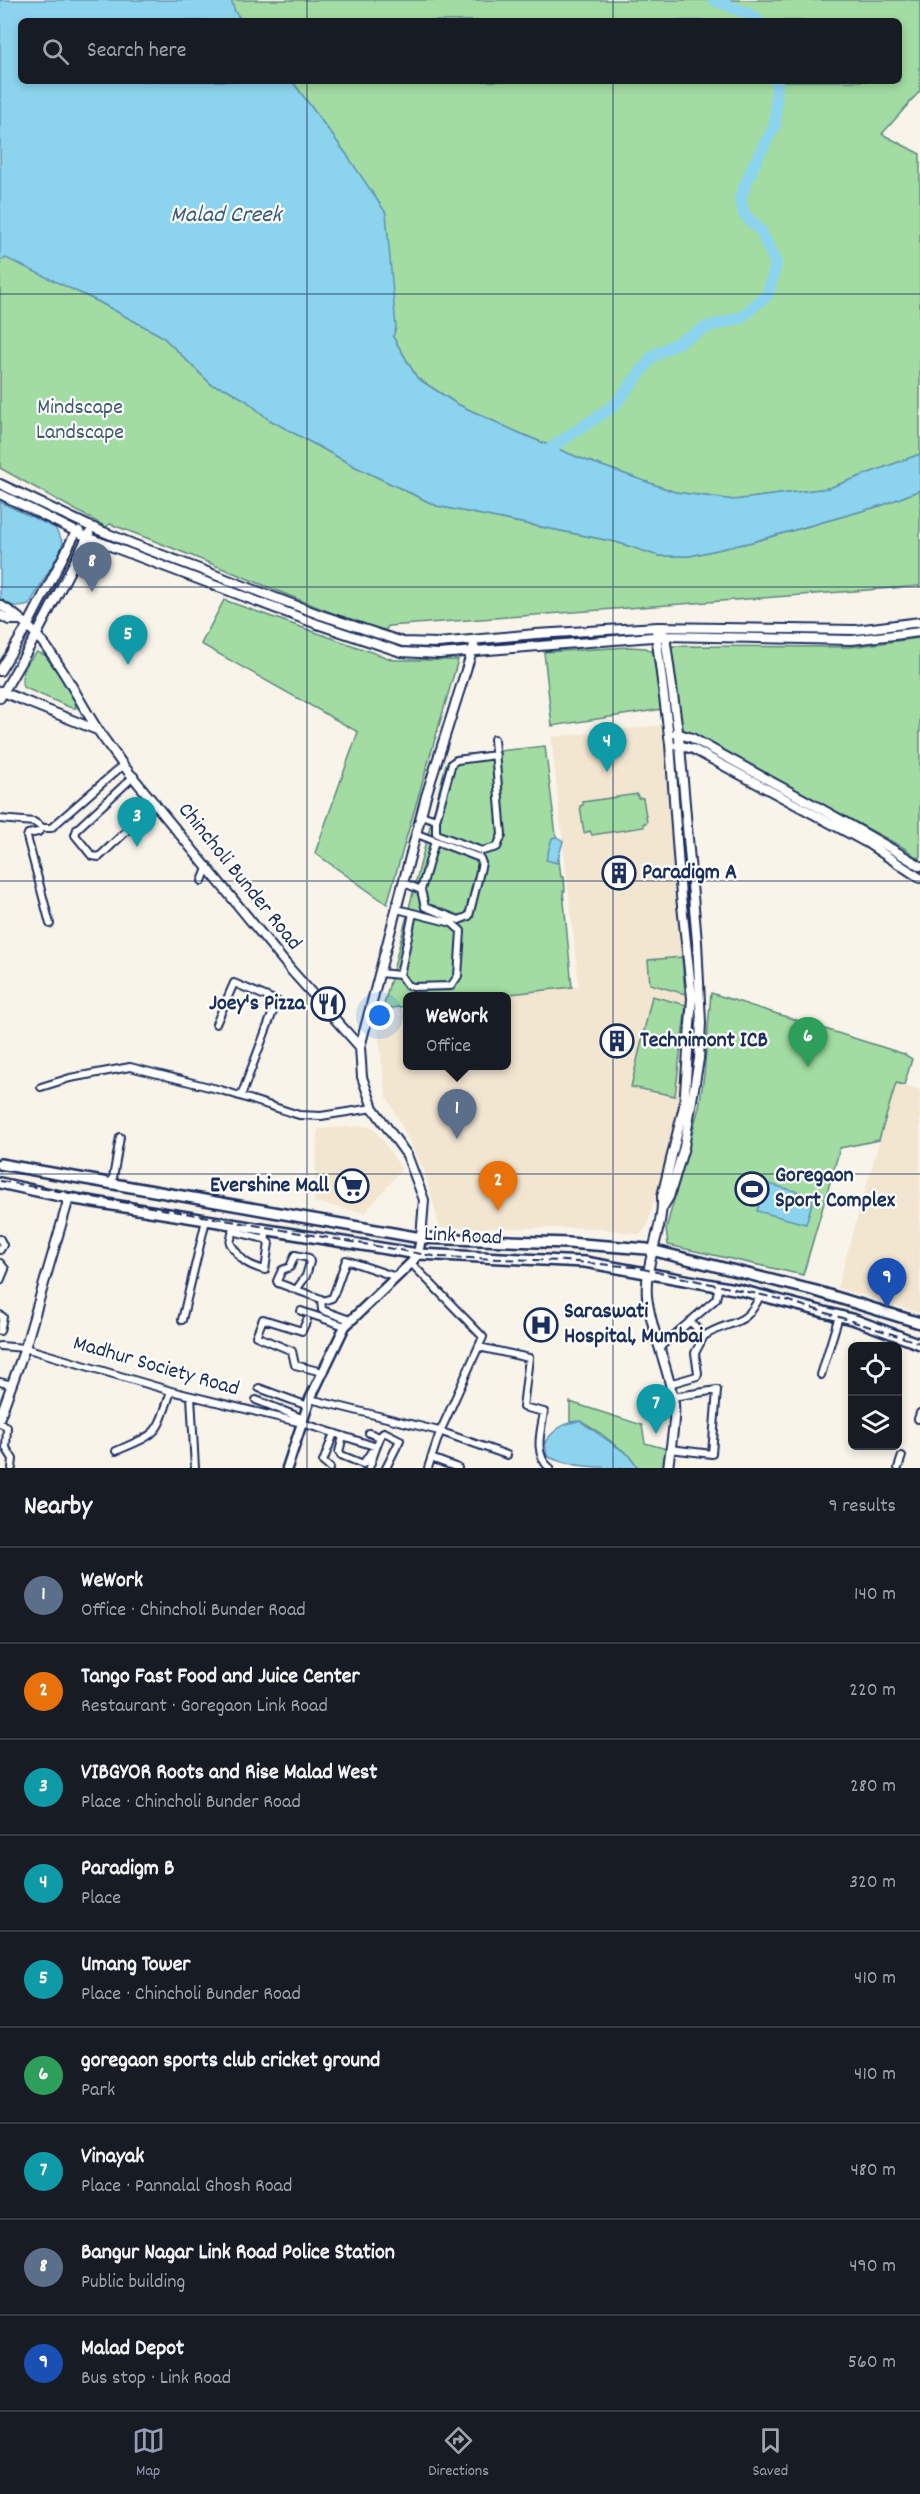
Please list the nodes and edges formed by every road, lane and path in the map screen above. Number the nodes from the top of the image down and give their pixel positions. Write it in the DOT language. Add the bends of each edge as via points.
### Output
graph roads {
  1 [pos="0,484"];
  2 [pos="0,494"];
  3 [pos="89,526"];
  4 [pos="76,532"];
  5 [pos="89,538"];
  6 [pos="0,605"];
  7 [pos="0,615"];
  8 [pos="19,620"];
  9 [pos="920,622"];
  10 [pos="28,625"];
  11 [pos="658,627"];
  12 [pos="920,632"];
  13 [pos="37,634"];
  14 [pos="656,636"];
  15 [pos="665,636"];
  16 [pos="473,645"];
  17 [pos="0,671"];
  18 [pos="1,694"];
  19 [pos="98,730"];
  20 [pos="668,731"];
  21 [pos="679,734"];
  22 [pos="494,739"];
  23 [pos="670,744"];
  24 [pos="680,746"];
  25 [pos="496,755"];
  26 [pos="123,765"];
  27 [pos="134,776"];
  28 [pos="156,803"];
  29 [pos="422,815"];
  30 [pos="0,819"];
  31 [pos="436,820"];
  32 [pos="42,828"];
  33 [pos="417,834"];
  34 [pos="435,841"];
  35 [pos="892,849"];
  36 [pos="888,857"];
  37 [pos="208,866"];
  38 [pos="920,866"];
  39 [pos="920,878"];
  40 [pos="202,881"];
  41 [pos="404,883"];
  42 [pos="421,890"];
  43 [pos="398,909"];
  44 [pos="413,913"];
  45 [pos="50,924"];
  46 [pos="698,948"];
  47 [pos="687,950"];
  48 [pos="379,973"];
  49 [pos="400,975"];
  50 [pos="216,1024"];
  51 [pos="360,1047"];
  52 [pos="41,1087"];
  53 [pos="241,1096"];
  54 [pos="373,1108"];
  55 [pos="120,1137"];
  56 [pos="0,1164"];
  57 [pos="0,1183"];
  58 [pos="112,1184"];
  59 [pos="169,1194"];
  60 [pos="69,1198"];
  61 [pos="662,1207"];
  62 [pos="164,1213"];
  63 [pos="206,1220"];
  64 [pos="233,1228"];
  65 [pos="266,1234"];
  66 [pos="421,1238"];
  67 [pos="0,1239"];
  68 [pos="0,1250"];
  69 [pos="656,1251"];
  70 [pos="418,1254"];
  71 [pos="0,1263"];
  72 [pos="411,1263"];
  73 [pos="648,1274"];
  74 [pos="396,1277"];
  75 [pos="0,1281"];
  76 [pos="719,1286"];
  77 [pos="296,1290"];
  78 [pos="760,1296"];
  79 [pos="323,1301"];
  80 [pos="302,1311"];
  81 [pos="0,1315"];
  82 [pos="839,1316"];
  83 [pos="182,1320"];
  84 [pos="307,1320"];
  85 [pos="690,1321"];
  86 [pos="347,1323"];
  87 [pos="920,1323"];
  88 [pos="0,1331"];
  89 [pos="704,1336"];
  90 [pos="920,1344"];
  91 [pos="0,1346"];
  92 [pos="479,1347"];
  93 [pos="25,1348"];
  94 [pos="659,1348"];
  95 [pos="322,1372"];
  96 [pos="821,1375"];
  97 [pos="0,1382"];
  98 [pos="669,1384"];
  99 [pos="12,1385"];
  100 [pos="259,1388"];
  101 [pos="171,1391"];
  102 [pos="191,1396"];
  103 [pos="672,1397"];
  104 [pos="255,1400"];
  105 [pos="309,1402"];
  106 [pos="0,1414"];
  107 [pos="303,1421"];
  108 [pos="0,1423"];
  109 [pos="369,1432"];
  110 [pos="440,1432"];
  111 [pos="334,1433"];
  112 [pos="343,1436"];
  113 [pos="377,1442"];
  114 [pos="669,1449"];
  115 [pos="116,1451"];
  116 [pos="507,1455"];
  117 [pos="902,1456"];
  118 [pos="431,1458"];
  119 [pos="12,1468"];
  120 [pos="195,1468"];
  121 [pos="287,1468"];
  122 [pos="330,1468"];
  123 [pos="369,1468"];
  124 [pos="386,1468"];
  125 [pos="428,1468"];
  126 [pos="458,1468"];
  127 [pos="550,1468"];
  128 [pos="668,1468"];
  129 [pos="898,1468"];
  1 -- 3 [label="street"];
  2 -- 4 [label="street"];
  3 -- 4 [label="street"];
  3 -- 5 [label="street"];
  3 -- 16 [label="street" via="388,638 417,644"];
  4 -- 5 [label="street"];
  4 -- 10 [label="street"];
  5 -- 13 [label="street"];
  5 -- 16 [label="street" via="385,647 416,654"];
  6 -- 8 [label="street"];
  7 -- 8 [label="street"];
  8 -- 10 [label="street, Chincholi Bunder Road"];
  9 -- 11 [label="street" via="856,630"];
  10 -- 13 [label="street, Chincholi Bunder Road"];
  10 -- 17 [label="street"];
  11 -- 14 [label="street"];
  11 -- 15 [label="street"];
  11 -- 16 [label="street" via="536,634"];
  12 -- 15 [label="street" via="852,640"];
  13 -- 18 [label="street"];
  13 -- 19 [label="street, Chincholi Bunder Road"];
  14 -- 15 [label="street"];
  14 -- 16 [label="street"];
  14 -- 20 [label="street"];
  15 -- 21 [label="street"];
  16 -- 29 [label="street"];
  18 -- 19 [label="street"];
  19 -- 26 [label="street, Chincholi Bunder Road"];
  20 -- 21 [label="street"];
  20 -- 23 [label="street"];
  21 -- 24 [label="street"];
  21 -- 35 [label="street"];
  22 -- 25 [label="street"];
  23 -- 24 [label="street"];
  23 -- 47 [label="street"];
  24 -- 36 [label="street" via="693,749"];
  24 -- 46 [label="street"];
  25 -- 31 [label="street" via="454,761"];
  25 -- 31 [label="street" via="502,835 497,847 482,851 441,836 436,833"];
  26 -- 27 [label="street, Chincholi Bunder Road"];
  26 -- 32 [label="street" via="51,828"];
  27 -- 28 [label="street, Chincholi Bunder Road"];
  27 -- 28 [label="street" via="76,829 75,836 92,856 99,857"];
  28 -- 37 [label="street, Chincholi Bunder Road"];
  29 -- 31 [label="street"];
  29 -- 33 [label="street"];
  30 -- 32 [label="street" via="34,822"];
  32 -- 45 [label="street" via="27,837"];
  33 -- 34 [label="street"];
  33 -- 41 [label="street"];
  34 -- 42 [label="street"];
  34 -- 42 [label="street" via="480,858 469,916 459,920 427,909"];
  35 -- 36 [label="street"];
  35 -- 38 [label="street"];
  36 -- 39 [label="street"];
  37 -- 40 [label="street"];
  37 -- 51 [label="street, Chincholi Bunder Road" via="291,970"];
  41 -- 42 [label="street"];
  41 -- 43 [label="street"];
  43 -- 44 [label="street"];
  43 -- 48 [label="street"];
  44 -- 49 [label="street"];
  44 -- 49 [label="street" via="452,923 461,931 458,976 451,986 413,987"];
  46 -- 47 [label="street"];
  46 -- 61 [label="street" via="699,1059 684,1147 669,1197"];
  47 -- 61 [label="street" via="692,998 688,1074"];
  48 -- 49 [label="street"];
  48 -- 51 [label="street"];
  50 -- 53 [label="street" via="234,983 277,1001"];
  51 -- 54 [label="street" via="362,1077"];
  52 -- 53 [label="street" via="130,1067"];
  53 -- 54 [label="street" via="299,1115 321,1116"];
  54 -- 66 [label="street" via="407,1155 424,1200"];
  55 -- 58 [label="street"];
  56 -- 58 [label="main road, Link Road"];
  57 -- 60 [label="main road, Link Road"];
  58 -- 59 [label="main road, Link Road"];
  59 -- 62 [label="main road"];
  59 -- 66 [label="main road, Link Road"];
  60 -- 62 [label="main road, Link Road"];
  60 -- 93 [label="street"];
  61 -- 69 [label="street"];
  62 -- 63 [label="main road, Link Road"];
  63 -- 64 [label="main road, Link Road"];
  63 -- 83 [label="street"];
  64 -- 65 [label="main road, Link Road"];
  64 -- 65 [label="street" via="230,1243 242,1260 266,1270"];
  65 -- 70 [label="main road, Link Road"];
  66 -- 69 [label="main road, Link Road" via="568,1242"];
  66 -- 70 [label="main road"];
  67 -- 68 [label="street"];
  69 -- 73 [label="street"];
  69 -- 87 [label="main road" via="816,1291"];
  70 -- 72 [label="main road"];
  70 -- 73 [label="main road, Link Road" via="585,1262"];
  71 -- 75 [label="street" via="5,1269"];
  72 -- 74 [label="main road"];
  72 -- 92 [label="street" via="483,1337"];
  73 -- 76 [label="main road, Link Road"];
  73 -- 94 [label="street" via="647,1295"];
  74 -- 79 [label="street" via="346,1260 332,1298"];
  74 -- 86 [label="main road"];
  76 -- 78 [label="main road, Link Road"];
  76 -- 85 [label="street" via="716,1299"];
  77 -- 77 [label="street" via="277,1281 298,1254 310,1262"];
  77 -- 79 [label="street"];
  78 -- 82 [label="main road, Link Road"];
  78 -- 89 [label="street" via="746,1317"];
  79 -- 86 [label="street" via="322,1310"];
  80 -- 86 [label="street"];
  81 -- 88 [label="street"];
  82 -- 90 [label="main road, Link Road"];
  82 -- 96 [label="street"];
  84 -- 95 [label="street" via="302,1331 263,1320 256,1336 292,1351 295,1365"];
  85 -- 89 [label="street"];
  85 -- 94 [label="street"];
  86 -- 95 [label="main road"];
  89 -- 98 [label="street" via="695,1353 697,1376"];
  91 -- 93 [label="street, Madhur Society Road"];
  92 -- 110 [label="street"];
  92 -- 127 [label="street" via="529,1358 523,1407 544,1412 540,1451"];
  93 -- 99 [label="street"];
  93 -- 101 [label="street, Madhur Society Road"];
  94 -- 98 [label="street"];
  95 -- 105 [label="main road"];
  97 -- 99 [label="street"];
  98 -- 103 [label="street"];
  99 -- 106 [label="street"];
  100 -- 105 [label="street"];
  101 -- 102 [label="street, Madhur Society Road"];
  101 -- 115 [label="street" via="154,1433"];
  102 -- 107 [label="street, Madhur Society Road"];
  102 -- 120 [label="street"];
  103 -- 114 [label="street"];
  103 -- 114 [label="street" via="717,1389 712,1454"];
  104 -- 107 [label="street"];
  105 -- 107 [label="main road"];
  105 -- 110 [label="street"];
  107 -- 111 [label="street"];
  107 -- 121 [label="main road"];
  108 -- 119 [label="street" via="7,1427 6,1448 13,1459"];
  109 -- 113 [label="street"];
  110 -- 116 [label="street"];
  110 -- 118 [label="street"];
  111 -- 112 [label="street"];
  111 -- 122 [label="street" via="323,1462"];
  112 -- 113 [label="street"];
  112 -- 113 [label="street" via="341,1455 363,1464"];
  113 -- 123 [label="street"];
  113 -- 124 [label="street" via="384,1432 400,1440"];
  114 -- 128 [label="street"];
  117 -- 129 [label="street"];
  118 -- 125 [label="street"];
  118 -- 126 [label="street"];
}
